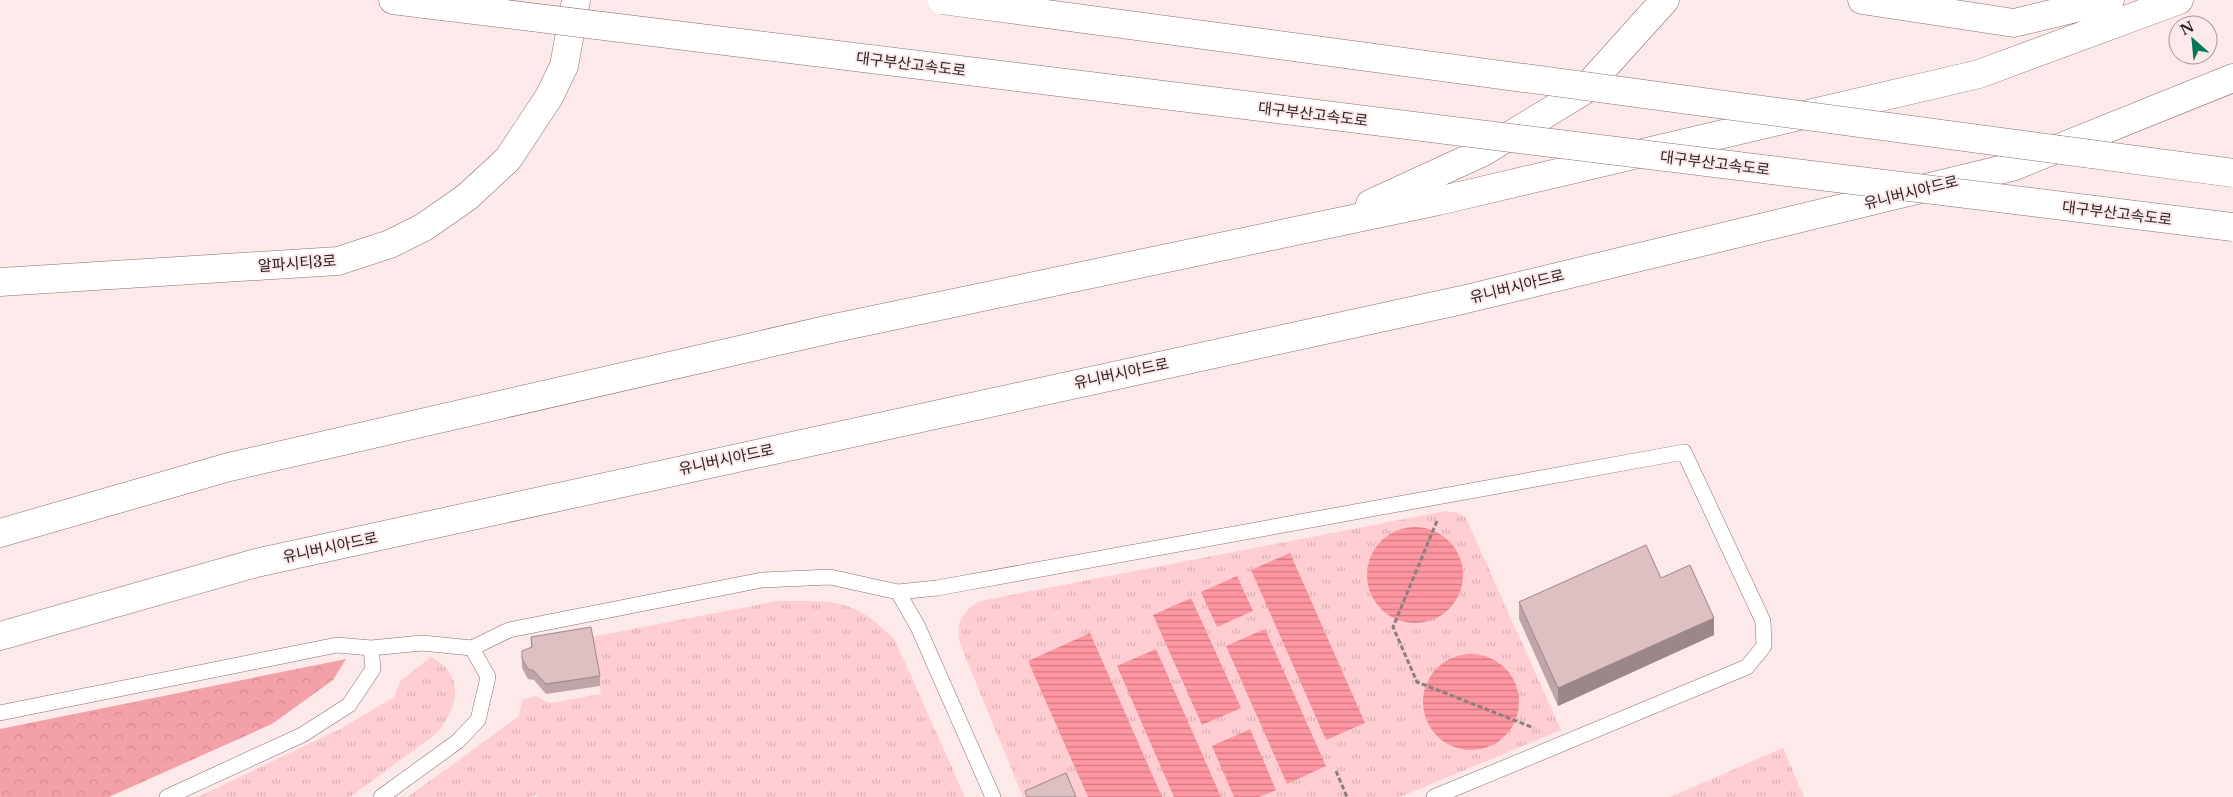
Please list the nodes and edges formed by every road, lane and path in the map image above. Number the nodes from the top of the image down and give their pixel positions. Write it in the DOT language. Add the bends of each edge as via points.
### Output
graph roads {
  1 [pos="393,0"];
  2 [pos="576,0"];
  3 [pos="942,0"];
  4 [pos="1665,0"];
  5 [pos="1862,0"];
  6 [pos="2110,0"];
  7 [pos="2179,0"];
  8 [pos="2233,78"];
  9 [pos="2233,174"];
  10 [pos="1329,224"];
  11 [pos="2233,227"];
  12 [pos="0,282"];
  13 [pos="1433,531"];
  14 [pos="0,533"];
  15 [pos="898,592"];
  16 [pos="0,636"];
  17 [pos="371,648"];
  18 [pos="472,648"];
  19 [pos="0,713"];
  20 [pos="1515,721"];
  21 [pos="1336,771"];
  22 [pos="167,797"];
  23 [pos="381,797"];
  24 [pos="993,797"];
  25 [pos="1348,797"];
  26 [pos="1434,797"];
  1 -- 11 [label="main road, 대구부산고속도로, bridge"];
  2 -- 12 [label="main road, 알파시티3로" via="564,66 549,97 508,159 466,198 424,227 390,244 338,261"];
  3 -- 9 [label="main road, bridge"];
  4 -- 10 [label="main road" via="1583,90 1483,152"];
  5 -- 6 [label="main road" via="2014,23"];
  7 -- 10 [label="main road" via="1979,74"];
  8 -- 16 [label="main road, 유니버시아드로" via="2012,167 1462,300 256,563"];
  10 -- 14 [label="main road" via="835,328 229,467"];
  13 -- 20 [label="path" via="1393,627 1417,682"];
  15 -- 18 [label="lane" via="830,577 762,580 509,630"];
  15 -- 24 [label="lane" via="918,627"];
  15 -- 26 [label="lane" via="947,586 1684,452 1763,621 1764,646 1746,667"];
  17 -- 18 [label="lane" via="422,643"];
  17 -- 19 [label="lane" via="336,645"];
  17 -- 22 [label="lane" via="374,669 349,705 302,734"];
  18 -- 23 [label="lane" via="488,677 478,720 458,741"];
  21 -- 25 [label="path"];
}
